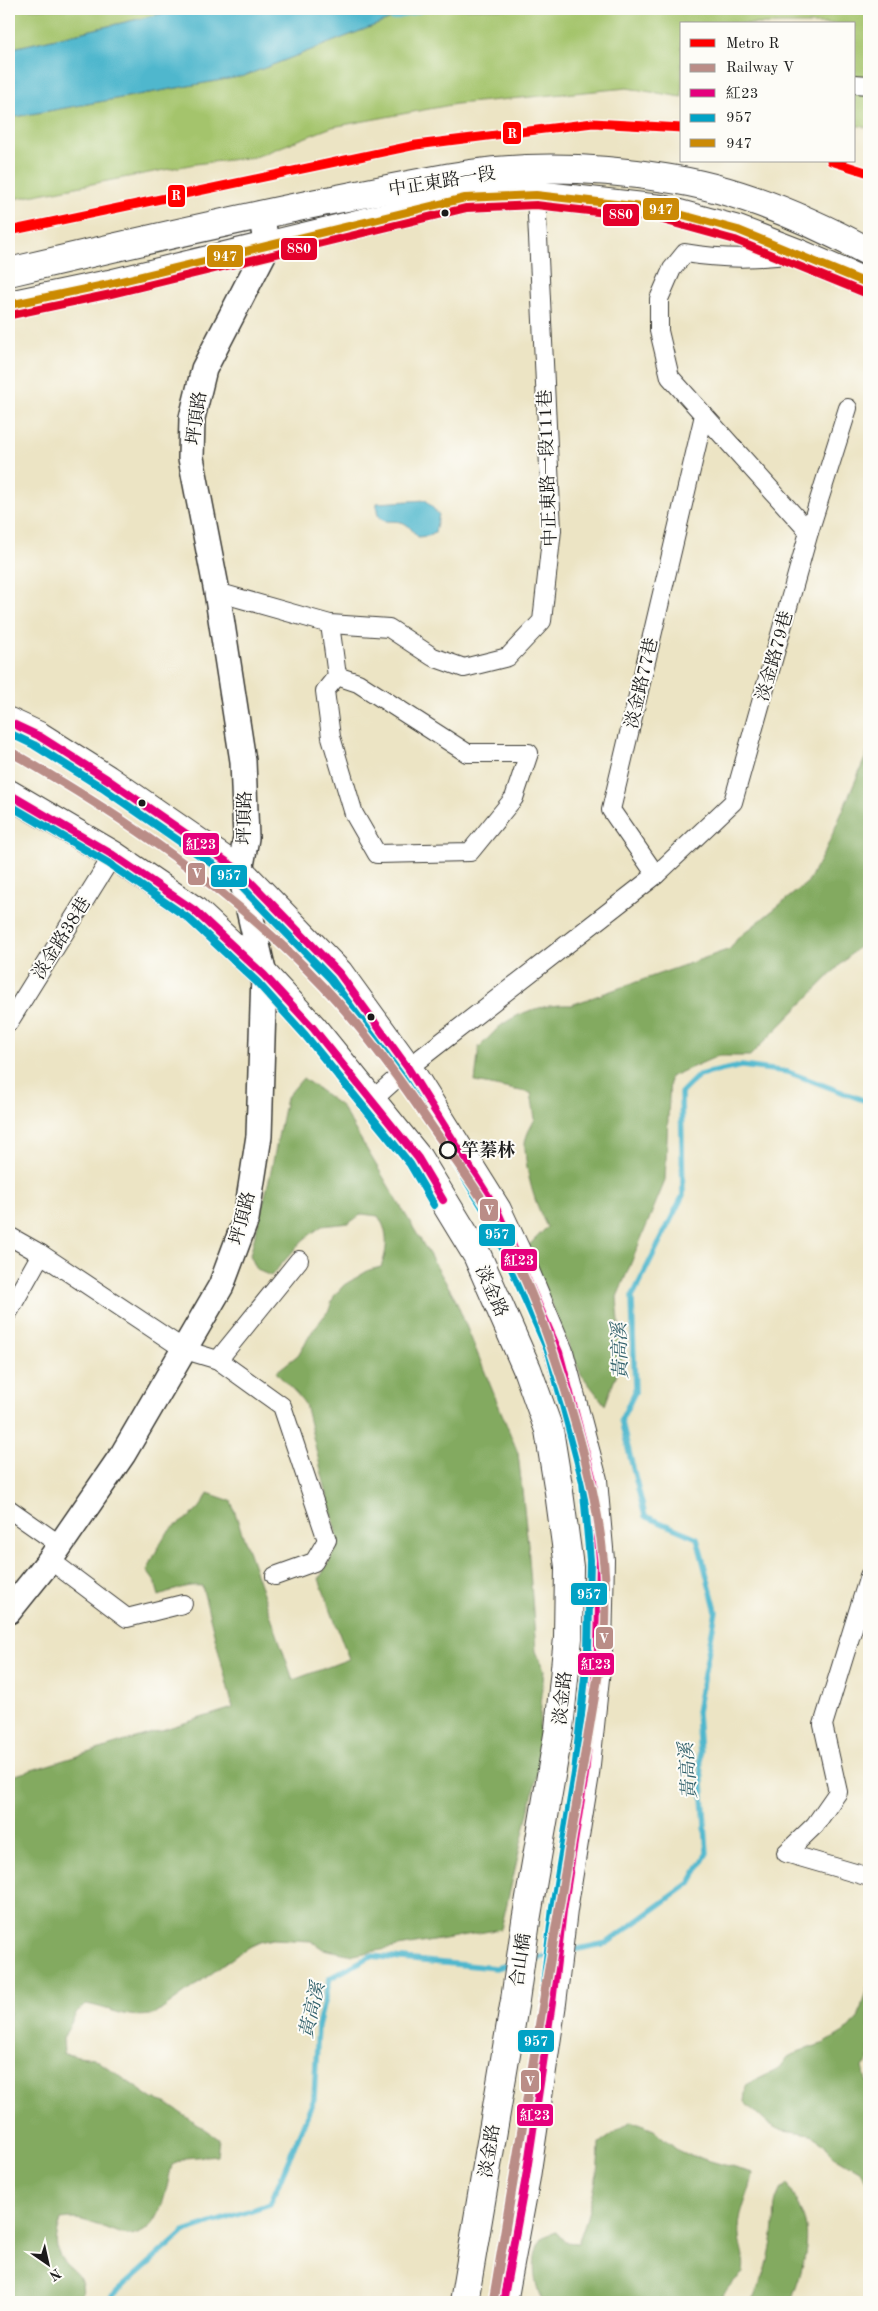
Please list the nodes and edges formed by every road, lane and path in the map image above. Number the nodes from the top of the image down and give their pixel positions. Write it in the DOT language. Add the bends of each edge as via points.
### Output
graph roads {
  1 [pos="856,84"];
  2 [pos="869,85"];
  3 [pos="536,195"];
  4 [pos="261,214"];
  5 [pos="267,247"];
  6 [pos="869,252"];
  7 [pos="798,253"];
  8 [pos="9,272"];
  9 [pos="869,284"];
  10 [pos="9,305"];
  11 [pos="848,408"];
  12 [pos="704,415"];
  13 [pos="809,532"];
  14 [pos="217,592"];
  15 [pos="330,624"];
  16 [pos="336,676"];
  17 [pos="9,722"];
  18 [pos="9,794"];
  19 [pos="113,855"];
  20 [pos="240,871"];
  21 [pos="656,874"];
  22 [pos="264,975"];
  23 [pos="9,1022"];
  24 [pos="408,1068"];
  25 [pos="370,1102"];
  26 [pos="9,1236"];
  27 [pos="41,1254"];
  28 [pos="299,1260"];
  29 [pos="9,1311"];
  30 [pos="185,1350"];
  31 [pos="218,1360"];
  32 [pos="9,1509"];
  33 [pos="55,1552"];
  34 [pos="275,1576"];
  35 [pos="869,1576"];
  36 [pos="183,1604"];
  37 [pos="9,1611"];
  38 [pos="869,1877"];
  39 [pos="563,1910"];
  40 [pos="526,1921"];
  41 [pos="515,2000"];
  42 [pos="464,2302"];
  43 [pos="503,2302"];
  1 -- 2 [label="street"];
  3 -- 5 [label="main road, 中正東路一段" via="465,198"];
  3 -- 7 [label="main road, 中正東路一段" via="661,209 738,230"];
  3 -- 15 [label="street, 中正東路一段111巷" via="552,530 542,621 508,657 464,668 433,658 389,628"];
  4 -- 5 [label="street"];
  4 -- 6 [label="main road, 中正東路一段" via="472,174 536,170 603,171 667,178 737,195 819,225"];
  4 -- 8 [label="main road, 中正東路一段"];
  5 -- 10 [label="main road, 中正東路一段"];
  5 -- 14 [label="street, 坪頂路" via="204,369 192,418 191,458"];
  7 -- 9 [label="main road, 中正東路一段"];
  7 -- 12 [label="street" via="763,258 684,253 672,269 659,299 659,332 670,376"];
  11 -- 13 [label="street, 淡金路79巷"];
  12 -- 13 [label="street"];
  12 -- 21 [label="street, 淡金路77巷" via="611,810"];
  13 -- 21 [label="street, 淡金路79巷" via="733,802"];
  14 -- 15 [label="street, 中正東路一段111巷"];
  14 -- 20 [label="street, 坪頂路" via="243,761 246,838"];
  15 -- 16 [label="street"];
  16 -- 16 [label="street" via="358,683 467,753 529,753 514,798 470,852 377,854 354,814 331,737 325,691"];
  17 -- 20 [label="main road, 淡金路" via="39,736 100,774"];
  18 -- 19 [label="main road, 淡金路"];
  19 -- 22 [label="main road, 淡金路" via="194,910"];
  19 -- 23 [label="street, 淡金路38巷"];
  20 -- 22 [label="street, 坪頂路"];
  20 -- 24 [label="main road, 淡金路" via="339,974"];
  21 -- 24 [label="street"];
  22 -- 25 [label="main road, 淡金路" via="313,1028"];
  22 -- 30 [label="street, 坪頂路" via="259,1136 246,1218 221,1286"];
  24 -- 25 [label="street"];
  24 -- 39 [label="main road, 淡金路" via="496,1210 522,1264 559,1352 593,1480 600,1560 598,1649 585,1774"];
  25 -- 40 [label="main road, 淡金路" via="418,1158 477,1255 527,1369 549,1430 568,1567 568,1638 559,1729"];
  26 -- 27 [label="street"];
  27 -- 29 [label="street"];
  27 -- 30 [label="street"];
  28 -- 31 [label="street"];
  30 -- 31 [label="street"];
  30 -- 33 [label="street, 坪頂路" via="123,1454"];
  31 -- 34 [label="street" via="282,1406 327,1540 314,1562"];
  32 -- 33 [label="street"];
  33 -- 36 [label="street" via="127,1618"];
  33 -- 37 [label="street, 坪頂路"];
  35 -- 38 [label="street" via="823,1725 838,1792 815,1825 786,1853"];
  39 -- 43 [label="main road, 合山橋" via="526,2177"];
  40 -- 41 [label="main road, 合山橋"];
  41 -- 42 [label="main road, 淡金路"];
}
